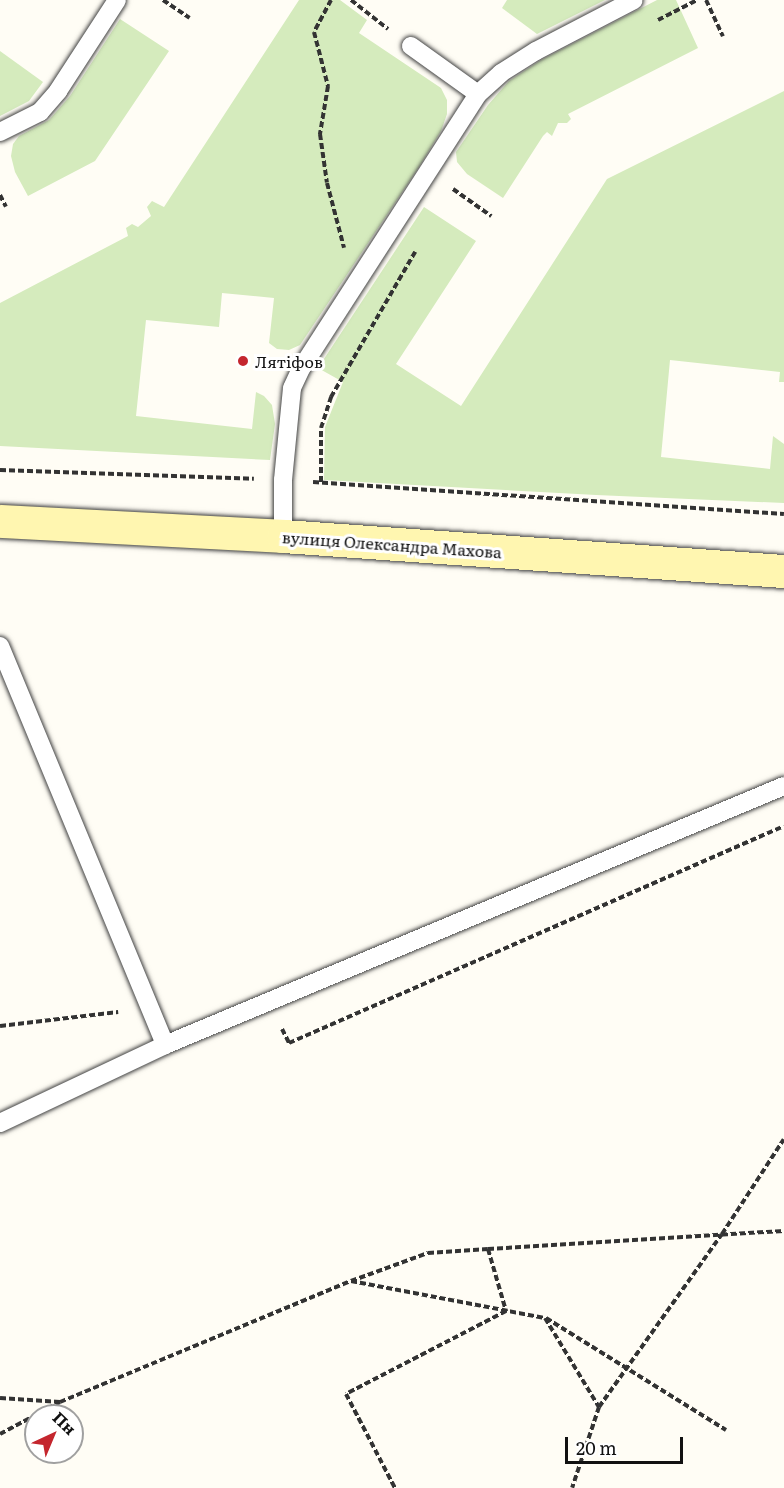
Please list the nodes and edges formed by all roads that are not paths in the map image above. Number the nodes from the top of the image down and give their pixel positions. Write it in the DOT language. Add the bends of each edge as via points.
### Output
graph roads {
  1 [pos="117,0"];
  2 [pos="634,0"];
  3 [pos="411,46"];
  4 [pos="478,94"];
  5 [pos="0,132"];
  6 [pos="0,521"];
  7 [pos="283,536"];
  8 [pos="784,571"];
  9 [pos="0,646"];
  10 [pos="784,786"];
  11 [pos="165,1045"];
  12 [pos="0,1123"];
  1 -- 5 [label="lane" via="40,112"];
  2 -- 4 [label="lane" via="536,51 501,73"];
  3 -- 4 [label="lane"];
  4 -- 7 [label="lane" via="292,388 283,480"];
  6 -- 7 [label="street, вулиця Олександра Махова"];
  7 -- 8 [label="street, вулиця Олександра Махова"];
  9 -- 11 [label="lane"];
  10 -- 11 [label="lane"];
  11 -- 12 [label="lane"];
}
